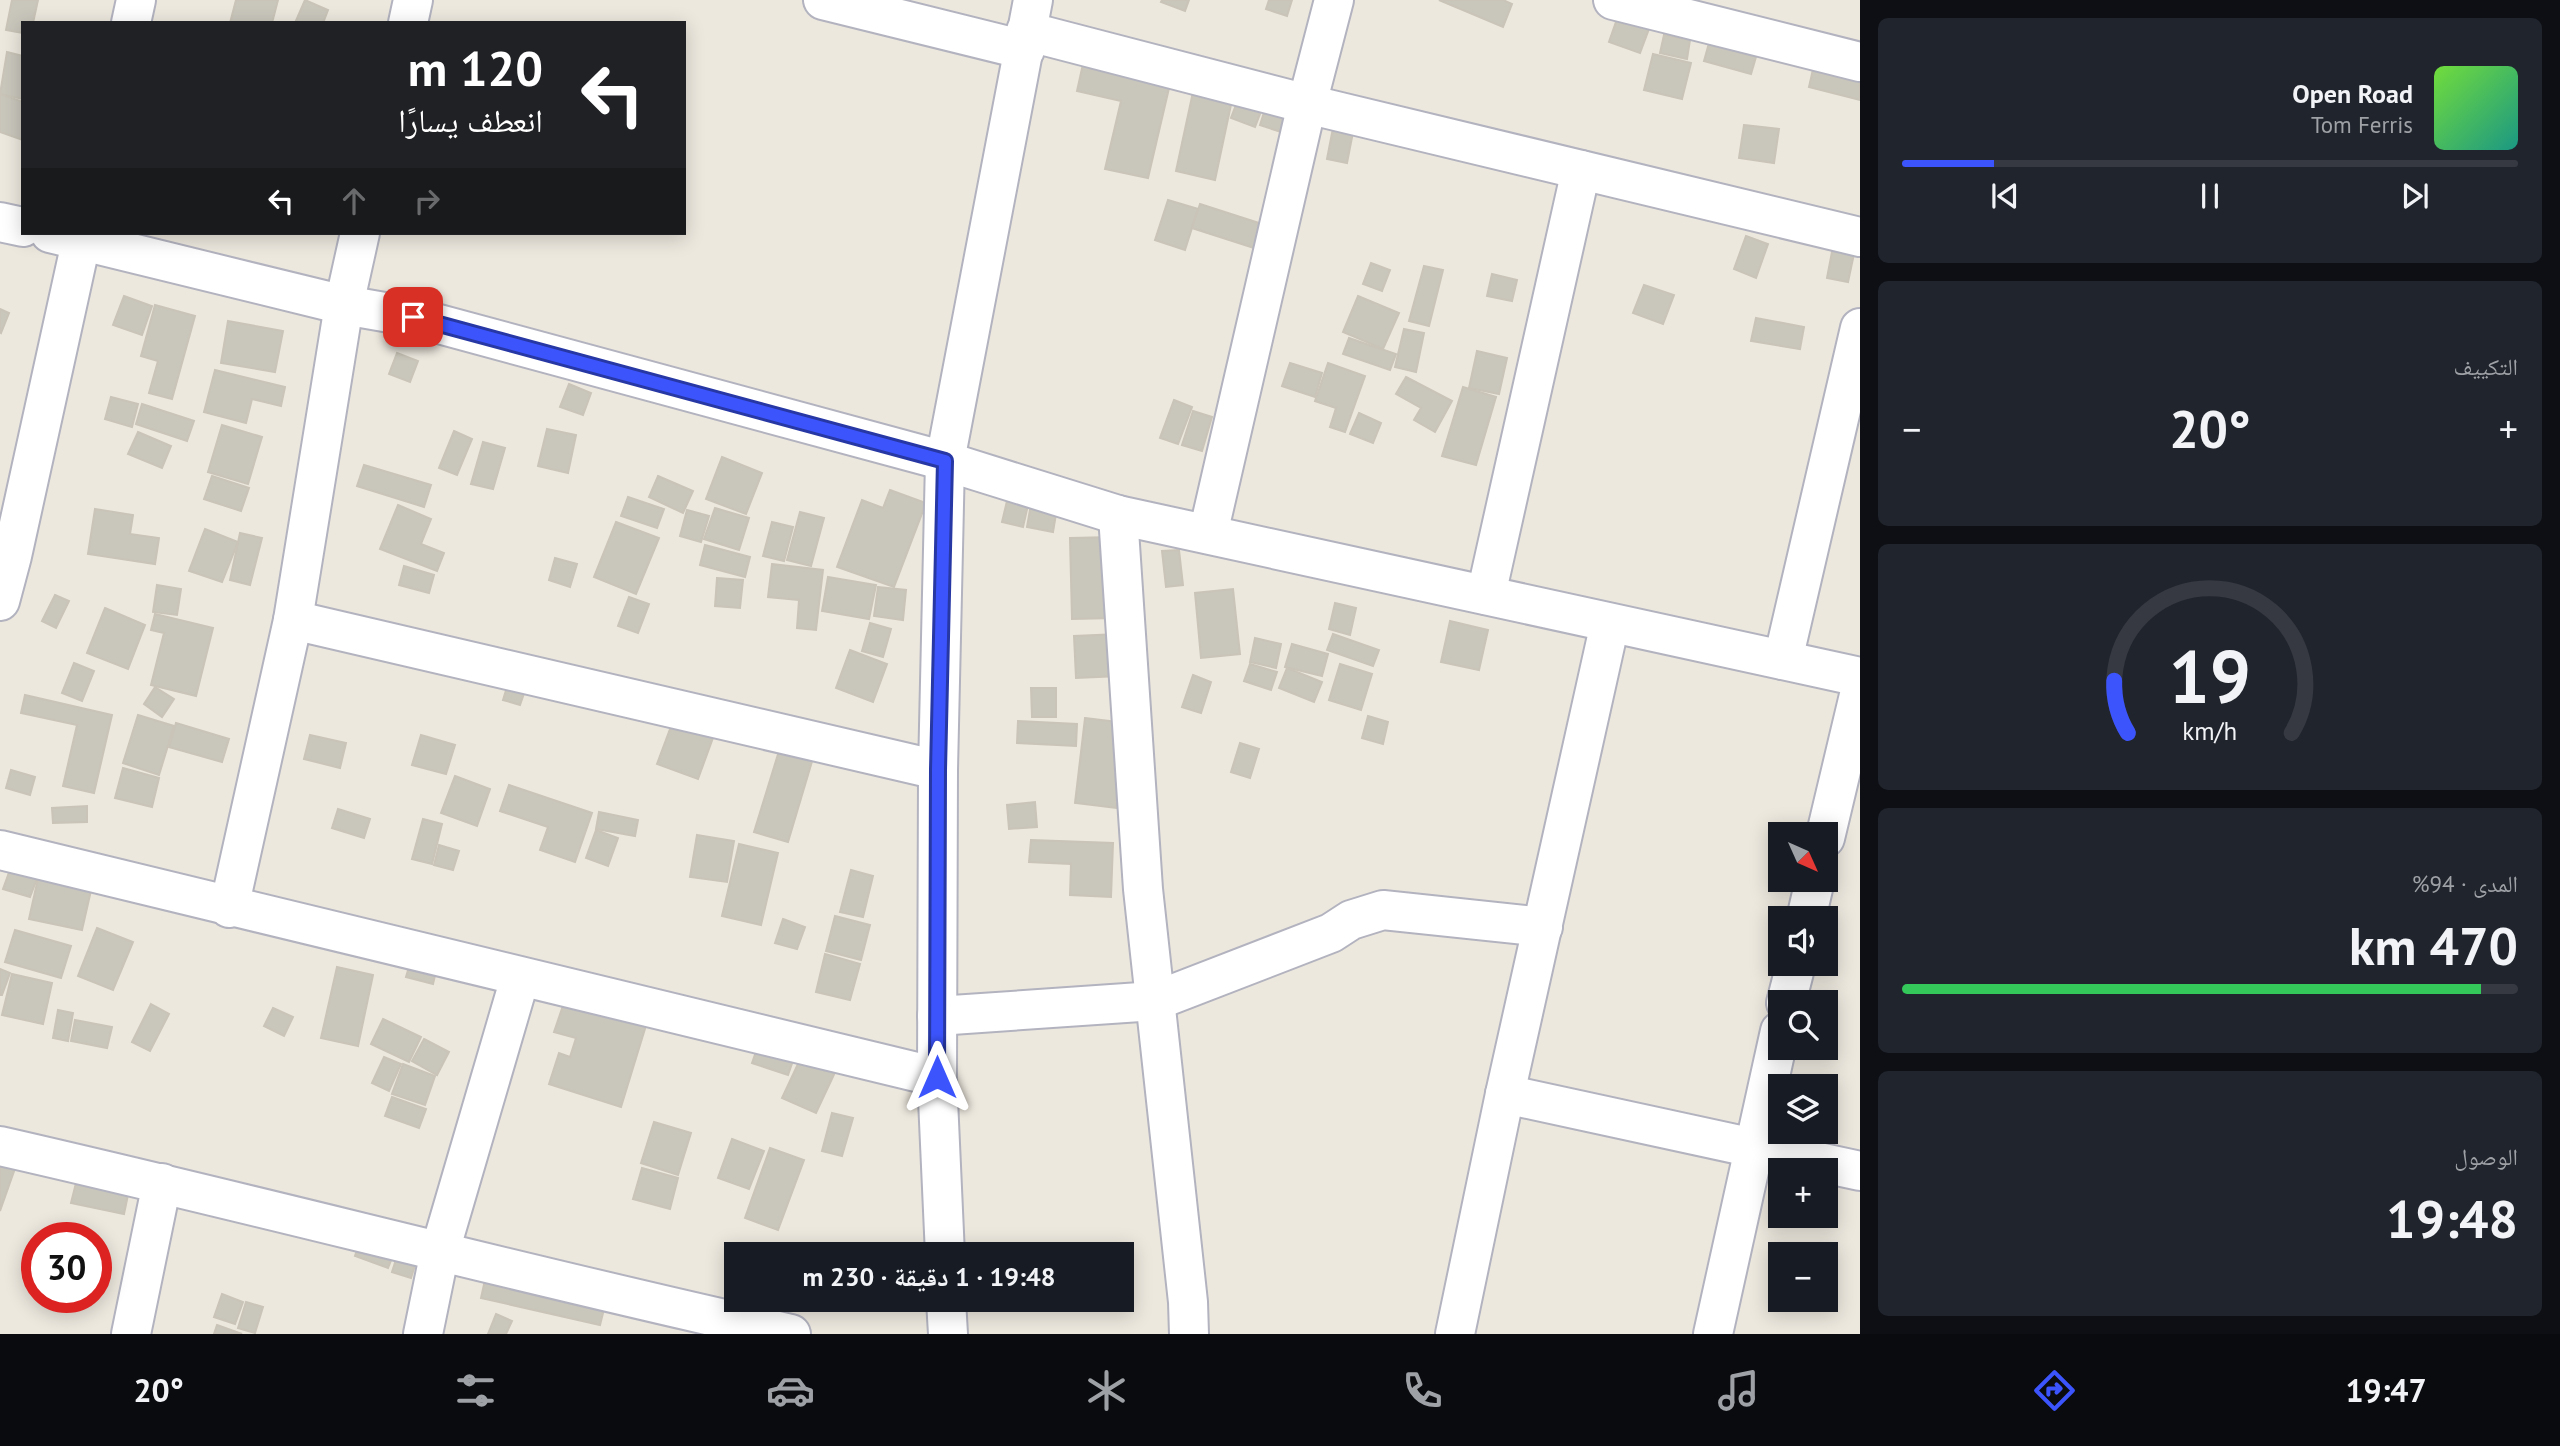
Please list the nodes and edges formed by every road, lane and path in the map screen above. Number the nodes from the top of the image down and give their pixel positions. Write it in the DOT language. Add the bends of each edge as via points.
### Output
graph roads {
  1 [pos="136,0"];
  2 [pos="413,0"];
  3 [pos="822,0"];
  4 [pos="1334,0"];
  5 [pos="1613,0"];
  6 [pos="131,21"];
  7 [pos="408,21"];
  8 [pos="1028,27"];
  9 [pos="1860,62"];
  10 [pos="1307,104"];
  11 [pos="1581,170"];
  12 [pos="0,222"];
  13 [pos="21,227"];
  14 [pos="72,235"];
  15 [pos="360,235"];
  16 [pos="1860,237"];
  17 [pos="344,305"];
  18 [pos="1860,328"];
  19 [pos="945,461"];
  20 [pos="1118,515"];
  21 [pos="1208,534"];
  22 [pos="6,555"];
  23 [pos="1486,596"];
  24 [pos="0,601"];
  25 [pos="293,620"];
  26 [pos="1610,623"];
  27 [pos="1783,660"];
  28 [pos="1860,677"];
  29 [pos="1860,691"];
  30 [pos="938,770"];
  31 [pos="1829,822"];
  32 [pos="0,850"];
  33 [pos="229,908"];
  34 [pos="1543,927"];
  35 [pos="520,978"];
  36 [pos="1155,1001"];
  37 [pos="937,1016"];
  38 [pos="1773,1060"];
  39 [pos="937,1077"];
  40 [pos="1505,1094"];
  41 [pos="0,1146"];
  42 [pos="1752,1146"];
  43 [pos="1860,1171"];
  44 [pos="162,1183"];
  45 [pos="943,1242"];
  46 [pos="440,1251"];
  47 [pos="947,1312"];
  48 [pos="654,1319"];
  49 [pos="131,1334"];
  50 [pos="423,1334"];
  51 [pos="791,1334"];
  52 [pos="948,1334"];
  53 [pos="1189,1334"];
  54 [pos="1455,1334"];
  55 [pos="1713,1334"];
  1 -- 6 [label="street"];
  2 -- 7 [label="street"];
  3 -- 8 [label="street"];
  4 -- 10 [label="street"];
  5 -- 9 [label="street"];
  8 -- 10 [label="street"];
  8 -- 19 [label="street"];
  10 -- 11 [label="street"];
  10 -- 21 [label="street"];
  11 -- 16 [label="street"];
  11 -- 23 [label="street"];
  12 -- 13 [label="street"];
  14 -- 17 [label="street"];
  14 -- 22 [label="street"];
  15 -- 17 [label="street"];
  17 -- 19 [label="street" via="413,317"];
  17 -- 25 [label="street"];
  18 -- 27 [label="street"];
  19 -- 20 [label="street"];
  19 -- 30 [label="street"];
  20 -- 21 [label="street"];
  20 -- 36 [label="street"];
  21 -- 23 [label="street"];
  22 -- 24 [label="street"];
  23 -- 26 [label="street"];
  25 -- 30 [label="street"];
  25 -- 33 [label="street"];
  26 -- 27 [label="street"];
  26 -- 34 [label="street"];
  27 -- 28 [label="street"];
  29 -- 31 [label="street"];
  30 -- 37 [label="street"];
  32 -- 33 [label="street"];
  33 -- 35 [label="street"];
  34 -- 36 [label="street" via="1383,910"];
  34 -- 40 [label="street"];
  35 -- 39 [label="street"];
  35 -- 46 [label="street"];
  36 -- 37 [label="street"];
  36 -- 53 [label="street"];
  37 -- 39 [label="street"];
  38 -- 42 [label="street"];
  39 -- 45 [label="street"];
  40 -- 42 [label="street"];
  40 -- 54 [label="street"];
  41 -- 44 [label="street"];
  42 -- 43 [label="street"];
  42 -- 55 [label="street"];
  44 -- 46 [label="street"];
  44 -- 49 [label="street"];
  46 -- 48 [label="street"];
  46 -- 50 [label="street"];
  47 -- 52 [label="street"];
  48 -- 51 [label="street"];
}
